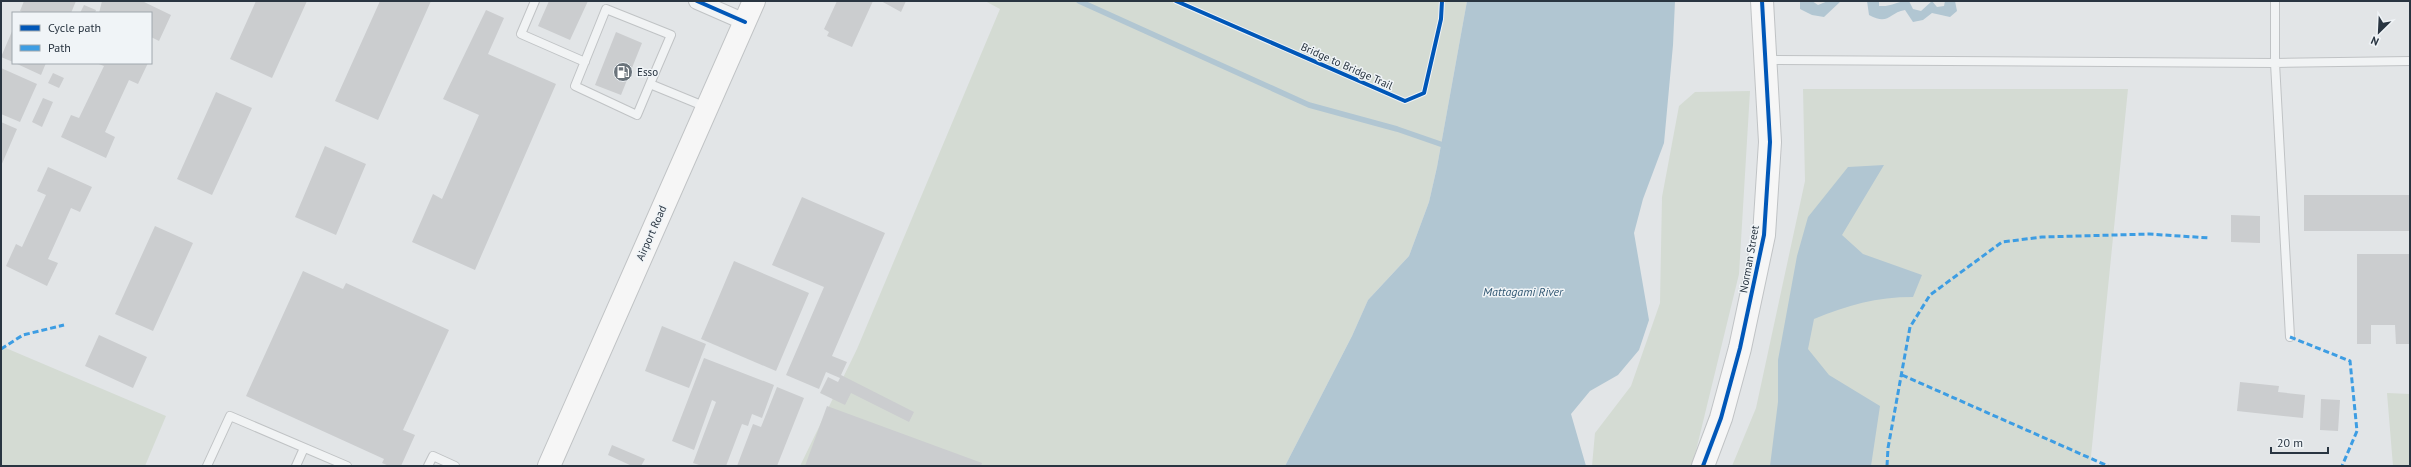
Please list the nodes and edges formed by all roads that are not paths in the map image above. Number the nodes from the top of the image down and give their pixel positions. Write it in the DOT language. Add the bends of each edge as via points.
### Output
graph roads {
  1 [pos="535,1"];
  2 [pos="697,1"];
  3 [pos="754,1"];
  4 [pos="1762,1"];
  5 [pos="2275,1"];
  6 [pos="745,22"];
  7 [pos="1766,60"];
  8 [pos="2410,61"];
  9 [pos="585,62"];
  10 [pos="2276,63"];
  11 [pos="650,84"];
  12 [pos="707,107"];
  13 [pos="2290,337"];
  14 [pos="304,448"];
  15 [pos="207,466"];
  16 [pos="296,466"];
  17 [pos="347,466"];
  18 [pos="428,466"];
  19 [pos="455,466"];
  20 [pos="548,466"];
  21 [pos="1703,466"];
  1 -- 9 [label="lane" via="521,34"];
  2 -- 6 [label="street"];
  3 -- 6 [label="main road, Airport Road"];
  4 -- 7 [label="main road, Norman Street"];
  5 -- 10 [label="lane"];
  6 -- 12 [label="main road, Airport Road"];
  7 -- 10 [label="lane"];
  7 -- 21 [label="main road, Norman Street" via="1770,142 1764,235 1740,348 1721,418"];
  8 -- 10 [label="lane"];
  9 -- 11 [label="lane" via="575,86 637,115"];
  9 -- 11 [label="lane" via="606,9 671,35"];
  10 -- 13 [label="lane"];
  11 -- 12 [label="lane"];
  12 -- 20 [label="main road, Airport Road"];
  14 -- 15 [label="lane" via="230,416"];
  14 -- 16 [label="lane"];
  14 -- 17 [label="lane"];
  18 -- 19 [label="lane" via="433,456"];
}
